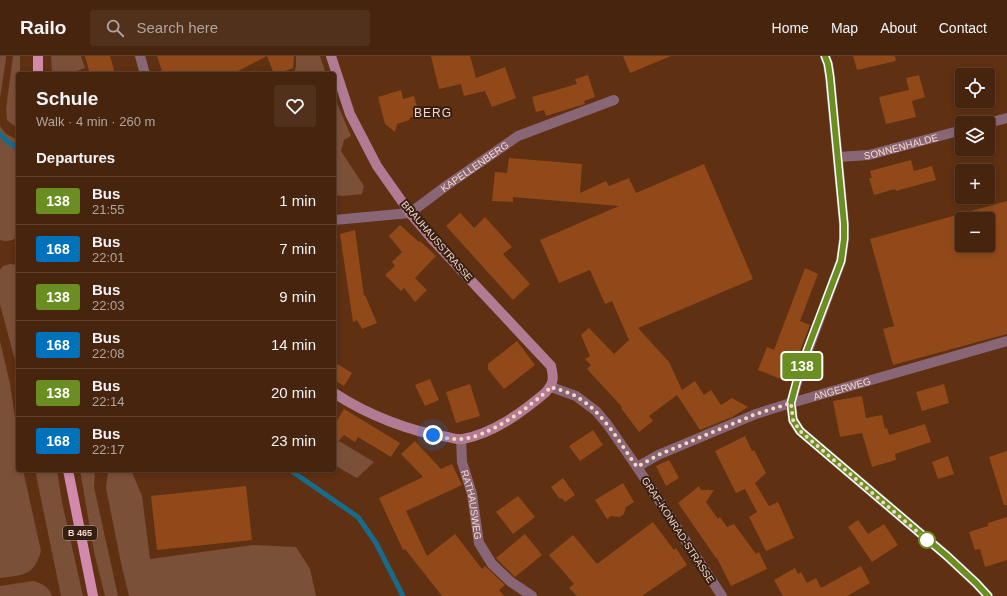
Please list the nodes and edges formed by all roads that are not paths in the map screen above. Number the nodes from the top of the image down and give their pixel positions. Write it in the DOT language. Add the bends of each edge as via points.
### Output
graph roads {
  1 [pos="38,56"];
  2 [pos="140,56"];
  3 [pos="330,56"];
  4 [pos="825,56"];
  5 [pos="38,72"];
  6 [pos="144,72"];
  7 [pos="336,72"];
  8 [pos="336,73"];
  9 [pos="614,100"];
  10 [pos="1007,118"];
  11 [pos="995,121"];
  12 [pos="955,132"];
  13 [pos="838,157"];
  14 [pos="410,213"];
  15 [pos="336,220"];
  16 [pos="1007,341"];
  17 [pos="551,387"];
  18 [pos="336,394"];
  19 [pos="791,403"];
  20 [pos="460,439"];
  21 [pos="637,467"];
  22 [pos="68,472"];
  23 [pos="93,596"];
  24 [pos="532,596"];
  25 [pos="722,596"];
  26 [pos="988,596"];
  1 -- 5 [label="main road"];
  2 -- 6 [label="street"];
  3 -- 7 [label="street, BRAUHAUSSTRASSE"];
  4 -- 13 [label="street" via="830,77"];
  8 -- 14 [label="street, BRAUHAUSSTRASSE" via="350,114 377,166"];
  9 -- 14 [label="street, KAPELLENBERG" via="518,136"];
  10 -- 11 [label="street"];
  12 -- 13 [label="street, SONNENHALDE" via="869,155"];
  13 -- 19 [label="street" via="844,224 841,261 800,369"];
  14 -- 15 [label="street"];
  14 -- 17 [label="street, BRAUHAUSSTRASSE" via="551,366 554,378"];
  16 -- 19 [label="street, ANGERWEG"];
  17 -- 20 [label="street" via="537,400 493,430"];
  17 -- 21 [label="street, GRAF-KONRAD-STRASSE" via="576,396 596,411"];
  18 -- 20 [label="street" via="379,417 406,427"];
  19 -- 21 [label="street, ANGERWEG" via="756,414 658,455"];
  19 -- 26 [label="street" via="793,420 800,431 947,556"];
  20 -- 24 [label="street, RATHAUSWEG" via="462,462 472,494 479,543 492,564 511,582"];
  21 -- 25 [label="street, GRAF-KONRAD-STRASSE"];
  22 -- 23 [label="main road, B 465"];
}
